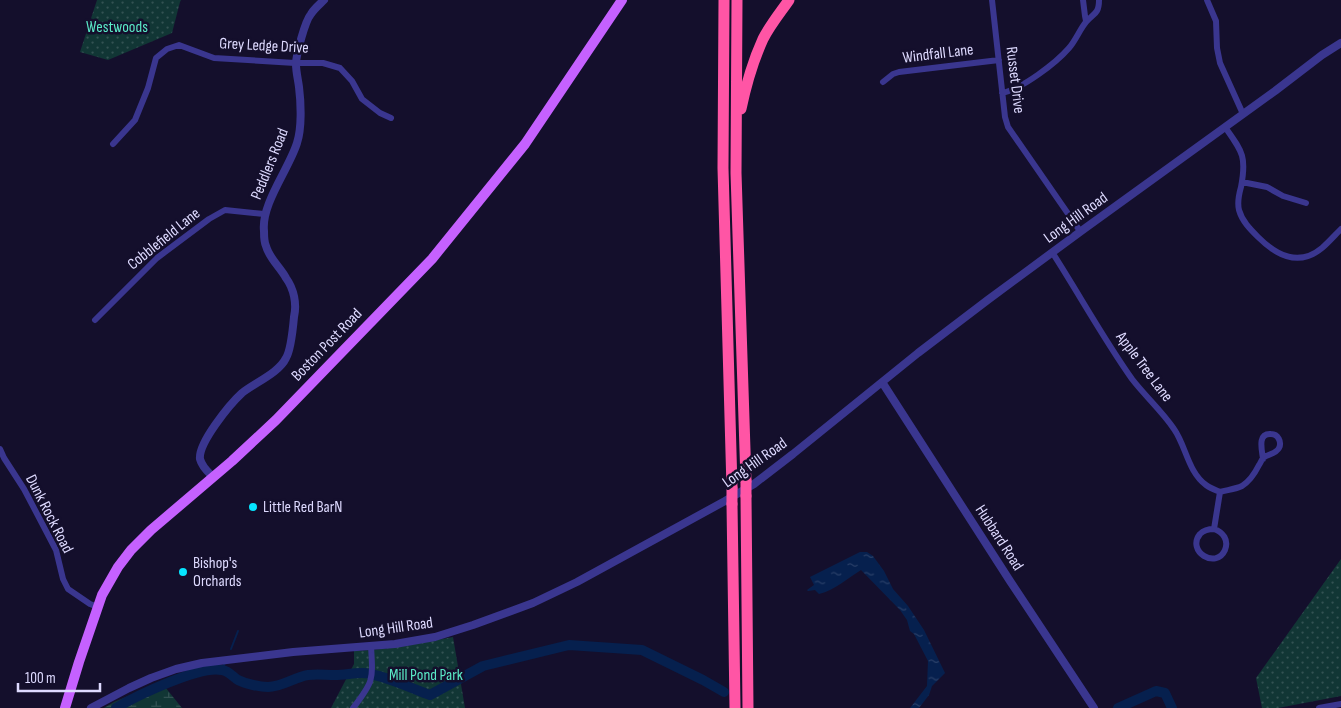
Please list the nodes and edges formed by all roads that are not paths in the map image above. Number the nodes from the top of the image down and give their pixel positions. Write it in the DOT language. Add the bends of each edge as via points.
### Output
graph roads {
  1 [pos="324,0"];
  2 [pos="622,0"];
  3 [pos="724,0"];
  4 [pos="737,0"];
  5 [pos="789,0"];
  6 [pos="992,0"];
  7 [pos="1083,0"];
  8 [pos="1099,0"];
  9 [pos="1207,0"];
  10 [pos="1086,21"];
  11 [pos="1341,43"];
  12 [pos="999,60"];
  13 [pos="296,63"];
  14 [pos="883,82"];
  15 [pos="1002,93"];
  16 [pos="1243,114"];
  17 [pos="391,118"];
  18 [pos="1225,127"];
  19 [pos="113,144"];
  20 [pos="736,173"];
  21 [pos="1242,182"];
  22 [pos="1306,203"];
  23 [pos="264,214"];
  24 [pos="1341,228"];
  25 [pos="1080,231"];
  26 [pos="1052,252"];
  27 [pos="96,320"];
  28 [pos="882,382"];
  29 [pos="0,449"];
  30 [pos="1263,458"];
  31 [pos="2,460"];
  32 [pos="213,477"];
  33 [pos="1220,492"];
  34 [pos="1214,529"];
  35 [pos="98,607"];
  36 [pos="371,646"];
  37 [pos="1341,704"];
  38 [pos="65,708"];
  39 [pos="91,708"];
  40 [pos="353,708"];
  41 [pos="734,708"];
  42 [pos="748,708"];
  43 [pos="1094,708"];
  44 [pos="1319,708"];
  1 -- 13 [label="street, Peddlers Road" via="310,14"];
  2 -- 32 [label="main road, Boston Post Road" via="525,144 432,259 276,420"];
  3 -- 41 [label="highway, bridge" via="723,168"];
  4 -- 20 [label="highway"];
  5 -- 20 [label="highway" via="764,38 746,86"];
  6 -- 12 [label="street, Russet Drive"];
  7 -- 10 [label="street"];
  8 -- 10 [label="street" via="1096,14"];
  9 -- 16 [label="street" via="1216,21 1220,63"];
  10 -- 15 [label="street" via="1058,59 1010,92"];
  11 -- 16 [label="street, Long Hill Road"];
  12 -- 14 [label="street, Windfall Lane" via="899,72"];
  12 -- 15 [label="street, Russet Drive"];
  13 -- 17 [label="street, Grey Ledge Drive" via="323,63 340,68 352,80 362,99"];
  13 -- 19 [label="street, Grey Ledge Drive" via="214,58 179,45 167,49 156,58 135,120"];
  13 -- 23 [label="street, Peddlers Road" via="300,126 297,144"];
  15 -- 25 [label="street, Russet Drive" via="1008,127"];
  16 -- 18 [label="street, Long Hill Road"];
  18 -- 21 [label="street" via="1243,156"];
  18 -- 25 [label="street, Long Hill Road"];
  20 -- 42 [label="highway, bridge" via="746,481"];
  21 -- 22 [label="street" via="1266,187"];
  21 -- 24 [label="street" via="1238,206 1245,224 1283,256 1294,258 1313,254"];
  23 -- 27 [label="street, Cobblefield Lane" via="226,210 209,219 157,258"];
  23 -- 32 [label="street, Peddlers Road" via="266,246 295,296 290,343 286,358 275,371 238,397 204,443 200,460"];
  25 -- 26 [label="street, Long Hill Road"];
  26 -- 28 [label="street, Long Hill Road"];
  26 -- 33 [label="street, Apple Tree Lane" via="1131,377 1179,437 1192,469 1206,485"];
  28 -- 36 [label="street, Long Hill Road" via="754,484 564,588 514,611 448,634 414,642"];
  28 -- 43 [label="street, Hubbard Road"];
  29 -- 31 [label="street, Dunk Rock Road"];
  30 -- 33 [label="street" via="1242,486"];
  31 -- 35 [label="street, Dunk Rock Road" via="24,490 56,550 68,589"];
  32 -- 35 [label="main road, Boston Post Road" via="130,550"];
  33 -- 34 [label="street"];
  34 -- 34 [label="street" via="1202,532 1197,538 1197,550 1207,559 1219,557 1226,547 1224,536"];
  35 -- 38 [label="main road, Boston Post Road"];
  36 -- 39 [label="street, Long Hill Road" via="202,663 151,678"];
  36 -- 40 [label="street" via="372,674 366,692"];
  37 -- 44 [label="street"];
}
